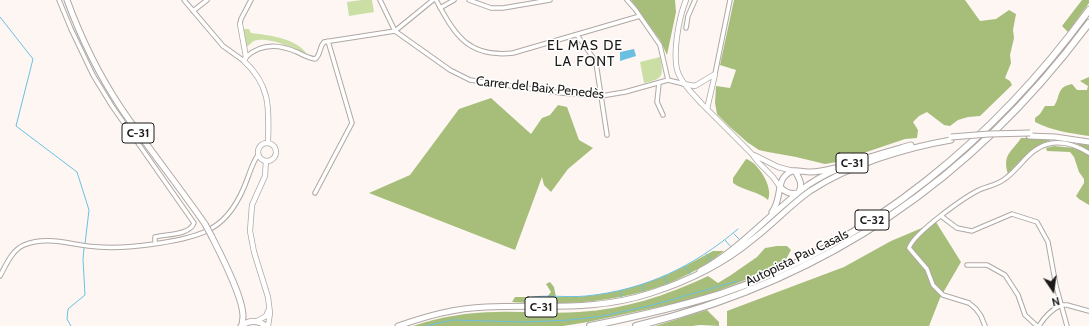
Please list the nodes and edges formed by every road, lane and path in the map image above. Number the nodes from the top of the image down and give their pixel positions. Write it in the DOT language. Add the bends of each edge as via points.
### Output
graph roads {
  1 [pos="59,0"];
  2 [pos="67,0"];
  3 [pos="184,0"];
  4 [pos="207,0"];
  5 [pos="251,0"];
  6 [pos="380,0"];
  7 [pos="434,0"];
  8 [pos="454,0"];
  9 [pos="469,0"];
  10 [pos="550,0"];
  11 [pos="627,0"];
  12 [pos="680,0"];
  13 [pos="686,0"];
  14 [pos="695,0"];
  15 [pos="730,0"];
  16 [pos="440,8"];
  17 [pos="682,10"];
  18 [pos="1089,10"];
  19 [pos="193,11"];
  20 [pos="640,16"];
  21 [pos="1089,23"];
  22 [pos="240,24"];
  23 [pos="686,28"];
  24 [pos="395,31"];
  25 [pos="577,35"];
  26 [pos="328,41"];
  27 [pos="245,59"];
  28 [pos="715,74"];
  29 [pos="668,80"];
  30 [pos="659,83"];
  31 [pos="684,84"];
  32 [pos="602,96"];
  33 [pos="707,109"];
  34 [pos="663,115"];
  35 [pos="607,135"];
  36 [pos="951,139"];
  37 [pos="1089,140"];
  38 [pos="268,142"];
  39 [pos="911,145"];
  40 [pos="1089,153"];
  41 [pos="752,154"];
  42 [pos="258,155"];
  43 [pos="266,161"];
  44 [pos="794,171"];
  45 [pos="842,174"];
  46 [pos="780,187"];
  47 [pos="315,193"];
  48 [pos="798,193"];
  49 [pos="941,216"];
  50 [pos="767,220"];
  51 [pos="766,228"];
  52 [pos="155,243"];
  53 [pos="967,265"];
  54 [pos="0,276"];
  55 [pos="684,280"];
  56 [pos="1061,304"];
  57 [pos="269,305"];
  58 [pos="242,307"];
  59 [pos="1089,311"];
  60 [pos="255,321"];
  61 [pos="241,326"];
  62 [pos="267,326"];
  63 [pos="398,326"];
  64 [pos="590,326"];
  65 [pos="636,326"];
  66 [pos="985,326"];
  67 [pos="1038,326"];
  68 [pos="1067,326"];
  1 -- 52 [label="street" via="90,68 112,106 194,223 188,230 155,237"];
  2 -- 58 [label="main road, C-31, bridge" via="94,61 120,107 205,224"];
  3 -- 19 [label="street"];
  4 -- 19 [label="street"];
  5 -- 22 [label="street"];
  6 -- 24 [label="street, Carrer del Baix Penedès"];
  7 -- 16 [label="street"];
  7 -- 24 [label="street"];
  8 -- 16 [label="street"];
  9 -- 10 [label="street" via="491,8"];
  11 -- 20 [label="street"];
  12 -- 17 [label="street"];
  13 -- 17 [label="street"];
  14 -- 23 [label="street"];
  15 -- 28 [label="street"];
  16 -- 25 [label="street" via="454,31 466,43 491,54 513,54"];
  17 -- 31 [label="street" via="675,55 677,71"];
  18 -- 64 [label="highway, Autopista Pau Casals / C-32" via="1038,74 987,129 936,173 871,220 788,266 721,293 647,314"];
  19 -- 27 [label="street" via="223,46"];
  20 -- 25 [label="street"];
  20 -- 29 [label="street" via="660,45"];
  21 -- 65 [label="highway, Autopista Pau Casals / C-32" via="1035,90 1001,126 944,177 887,219 823,257 767,284 698,309"];
  22 -- 27 [label="street"];
  24 -- 26 [label="street"];
  24 -- 32 [label="street, Carrer del Baix Penedès" via="450,70 470,80"];
  25 -- 32 [label="street" via="594,59"];
  26 -- 27 [label="street" via="321,45 315,59 287,48 266,46"];
  26 -- 47 [label="street" via="352,123"];
  27 -- 38 [label="street" via="261,83 268,102"];
  28 -- 31 [label="street" via="695,86"];
  28 -- 33 [label="street"];
  29 -- 30 [label="street, Carrer del Baix Penedès"];
  29 -- 31 [label="street"];
  30 -- 32 [label="street, Carrer del Baix Penedès"];
  30 -- 34 [label="street" via="657,102"];
  31 -- 33 [label="street"];
  32 -- 35 [label="street"];
  33 -- 41 [label="street"];
  36 -- 37 [label="main road, C-31, bridge" via="1029,134"];
  36 -- 39 [label="main road, C-31"];
  36 -- 45 [label="main road, C-31" via="912,148"];
  38 -- 42 [label="street" via="259,147"];
  38 -- 43 [label="street" via="274,146 276,153 273,159"];
  39 -- 44 [label="main road" via="895,147 821,172"];
  39 -- 48 [label="main road, C-31" via="845,166"];
  40 -- 49 [label="street" via="1069,144 1048,144 1031,152 1006,179 978,190"];
  41 -- 44 [label="street" via="778,167"];
  41 -- 46 [label="street"];
  42 -- 43 [label="street"];
  42 -- 52 [label="street" via="237,202 221,222 193,236"];
  43 -- 57 [label="street" via="265,176 252,205 250,231"];
  44 -- 46 [label="main road" via="783,179"];
  44 -- 48 [label="main road" via="801,183"];
  45 -- 48 [label="main road"];
  45 -- 51 [label="main road, C-31" via="808,193"];
  46 -- 48 [label="main road" via="791,194"];
  46 -- 50 [label="main road" via="776,208"];
  48 -- 50 [label="main road, C-31"];
  48 -- 51 [label="main road"];
  49 -- 56 [label="street" via="957,228 972,231 1012,214 1037,222 1048,242"];
  49 -- 66 [label="street" via="923,230 909,248 926,269 933,285 943,295 969,303 981,316"];
  50 -- 55 [label="main road, C-31" via="724,256"];
  51 -- 55 [label="main road, C-31" via="721,263"];
  52 -- 54 [label="street" via="98,248 42,240 23,246 11,256"];
  53 -- 67 [label="street" via="987,265 1005,275 1018,295 1025,315"];
  55 -- 63 [label="main road, C-31" via="650,294 622,301 576,307 471,308 445,312"];
  56 -- 59 [label="street"];
  56 -- 67 [label="street"];
  56 -- 68 [label="street"];
  57 -- 60 [label="street" via="266,316"];
  57 -- 62 [label="street"];
  58 -- 60 [label="main road" via="246,315"];
  58 -- 61 [label="main road, C-31"];
  60 -- 61 [label="main road, C-31"];
  60 -- 62 [label="main road"];
}
